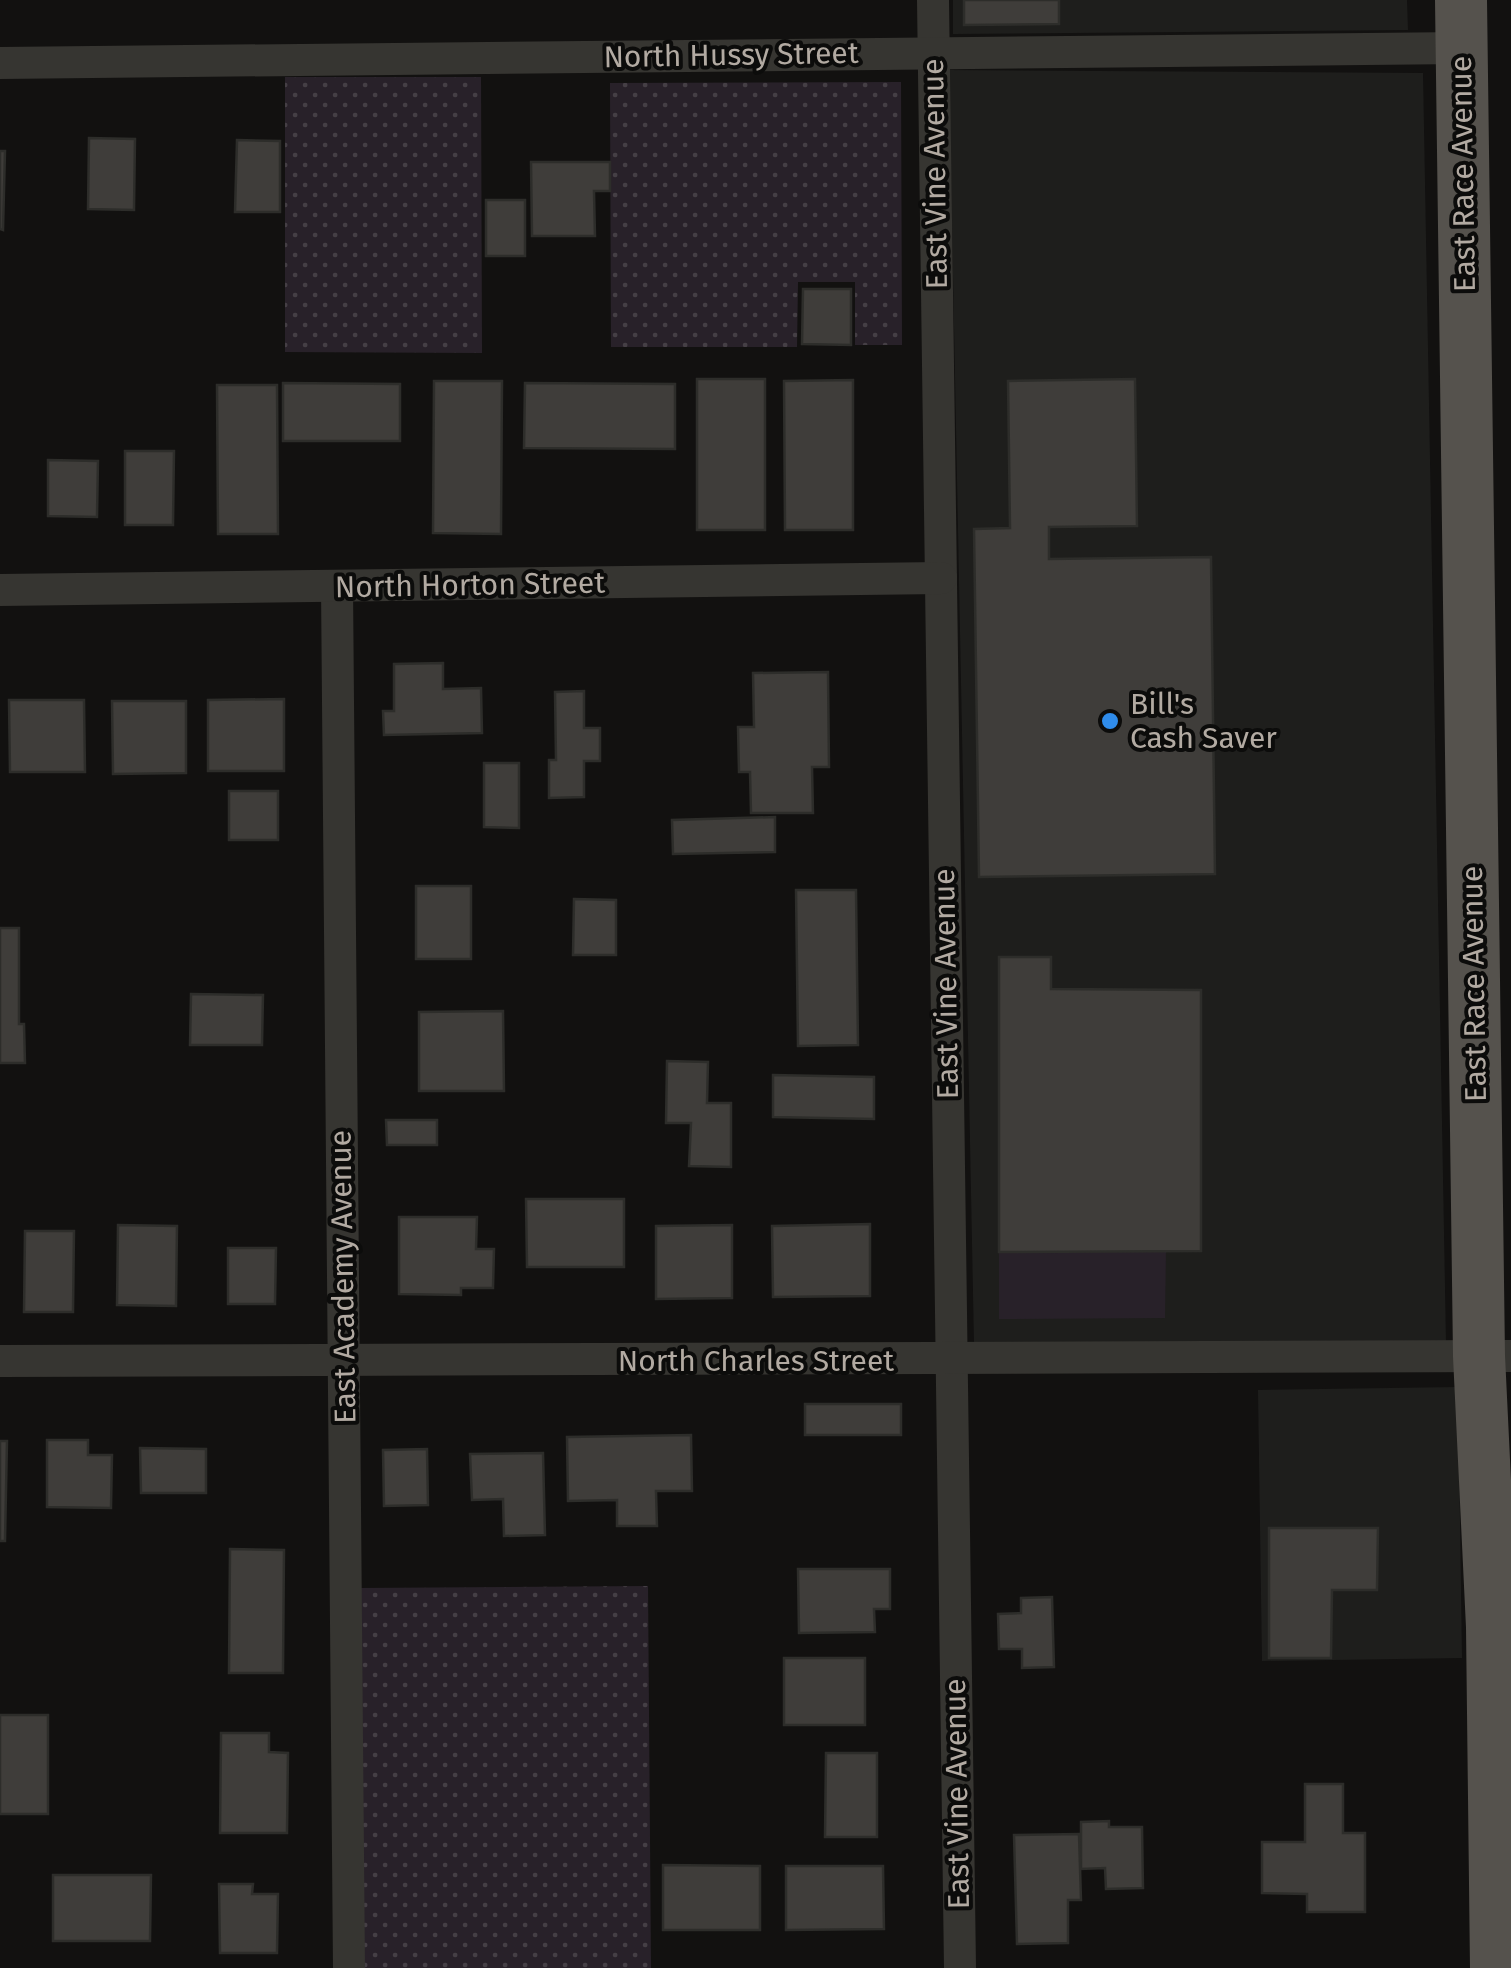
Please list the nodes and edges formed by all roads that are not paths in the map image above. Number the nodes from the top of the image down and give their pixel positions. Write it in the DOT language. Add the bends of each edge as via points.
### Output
graph roads {
  1 [pos="933,0"];
  2 [pos="1461,24"];
  3 [pos="934,56"];
  4 [pos="0,63"];
  5 [pos="940,578"];
  6 [pos="337,586"];
  7 [pos="0,590"];
  8 [pos="1495,1356"];
  9 [pos="0,1361"];
  10 [pos="344,1361"];
  11 [pos="951,1361"];
  12 [pos="349,1968"];
  13 [pos="960,1968"];
  14 [pos="1496,1968"];
  1 -- 3 [label="street, East Vine Avenue"];
  2 -- 3 [label="street, North Hussy Street"];
  2 -- 8 [label="main road, East Race Avenue"];
  3 -- 4 [label="street, North Hussy Street"];
  3 -- 5 [label="street, East Vine Avenue"];
  5 -- 6 [label="street, North Horton Street"];
  5 -- 11 [label="street, East Vine Avenue"];
  6 -- 7 [label="street, North Horton Street"];
  6 -- 10 [label="street, East Academy Avenue"];
  8 -- 11 [label="street, North Charles Street"];
  8 -- 14 [label="main road, East Race Avenue"];
  9 -- 10 [label="street, North Charles Street"];
  10 -- 11 [label="street, North Charles Street"];
  10 -- 12 [label="street, East Academy Avenue"];
  11 -- 13 [label="street, East Vine Avenue"];
}
